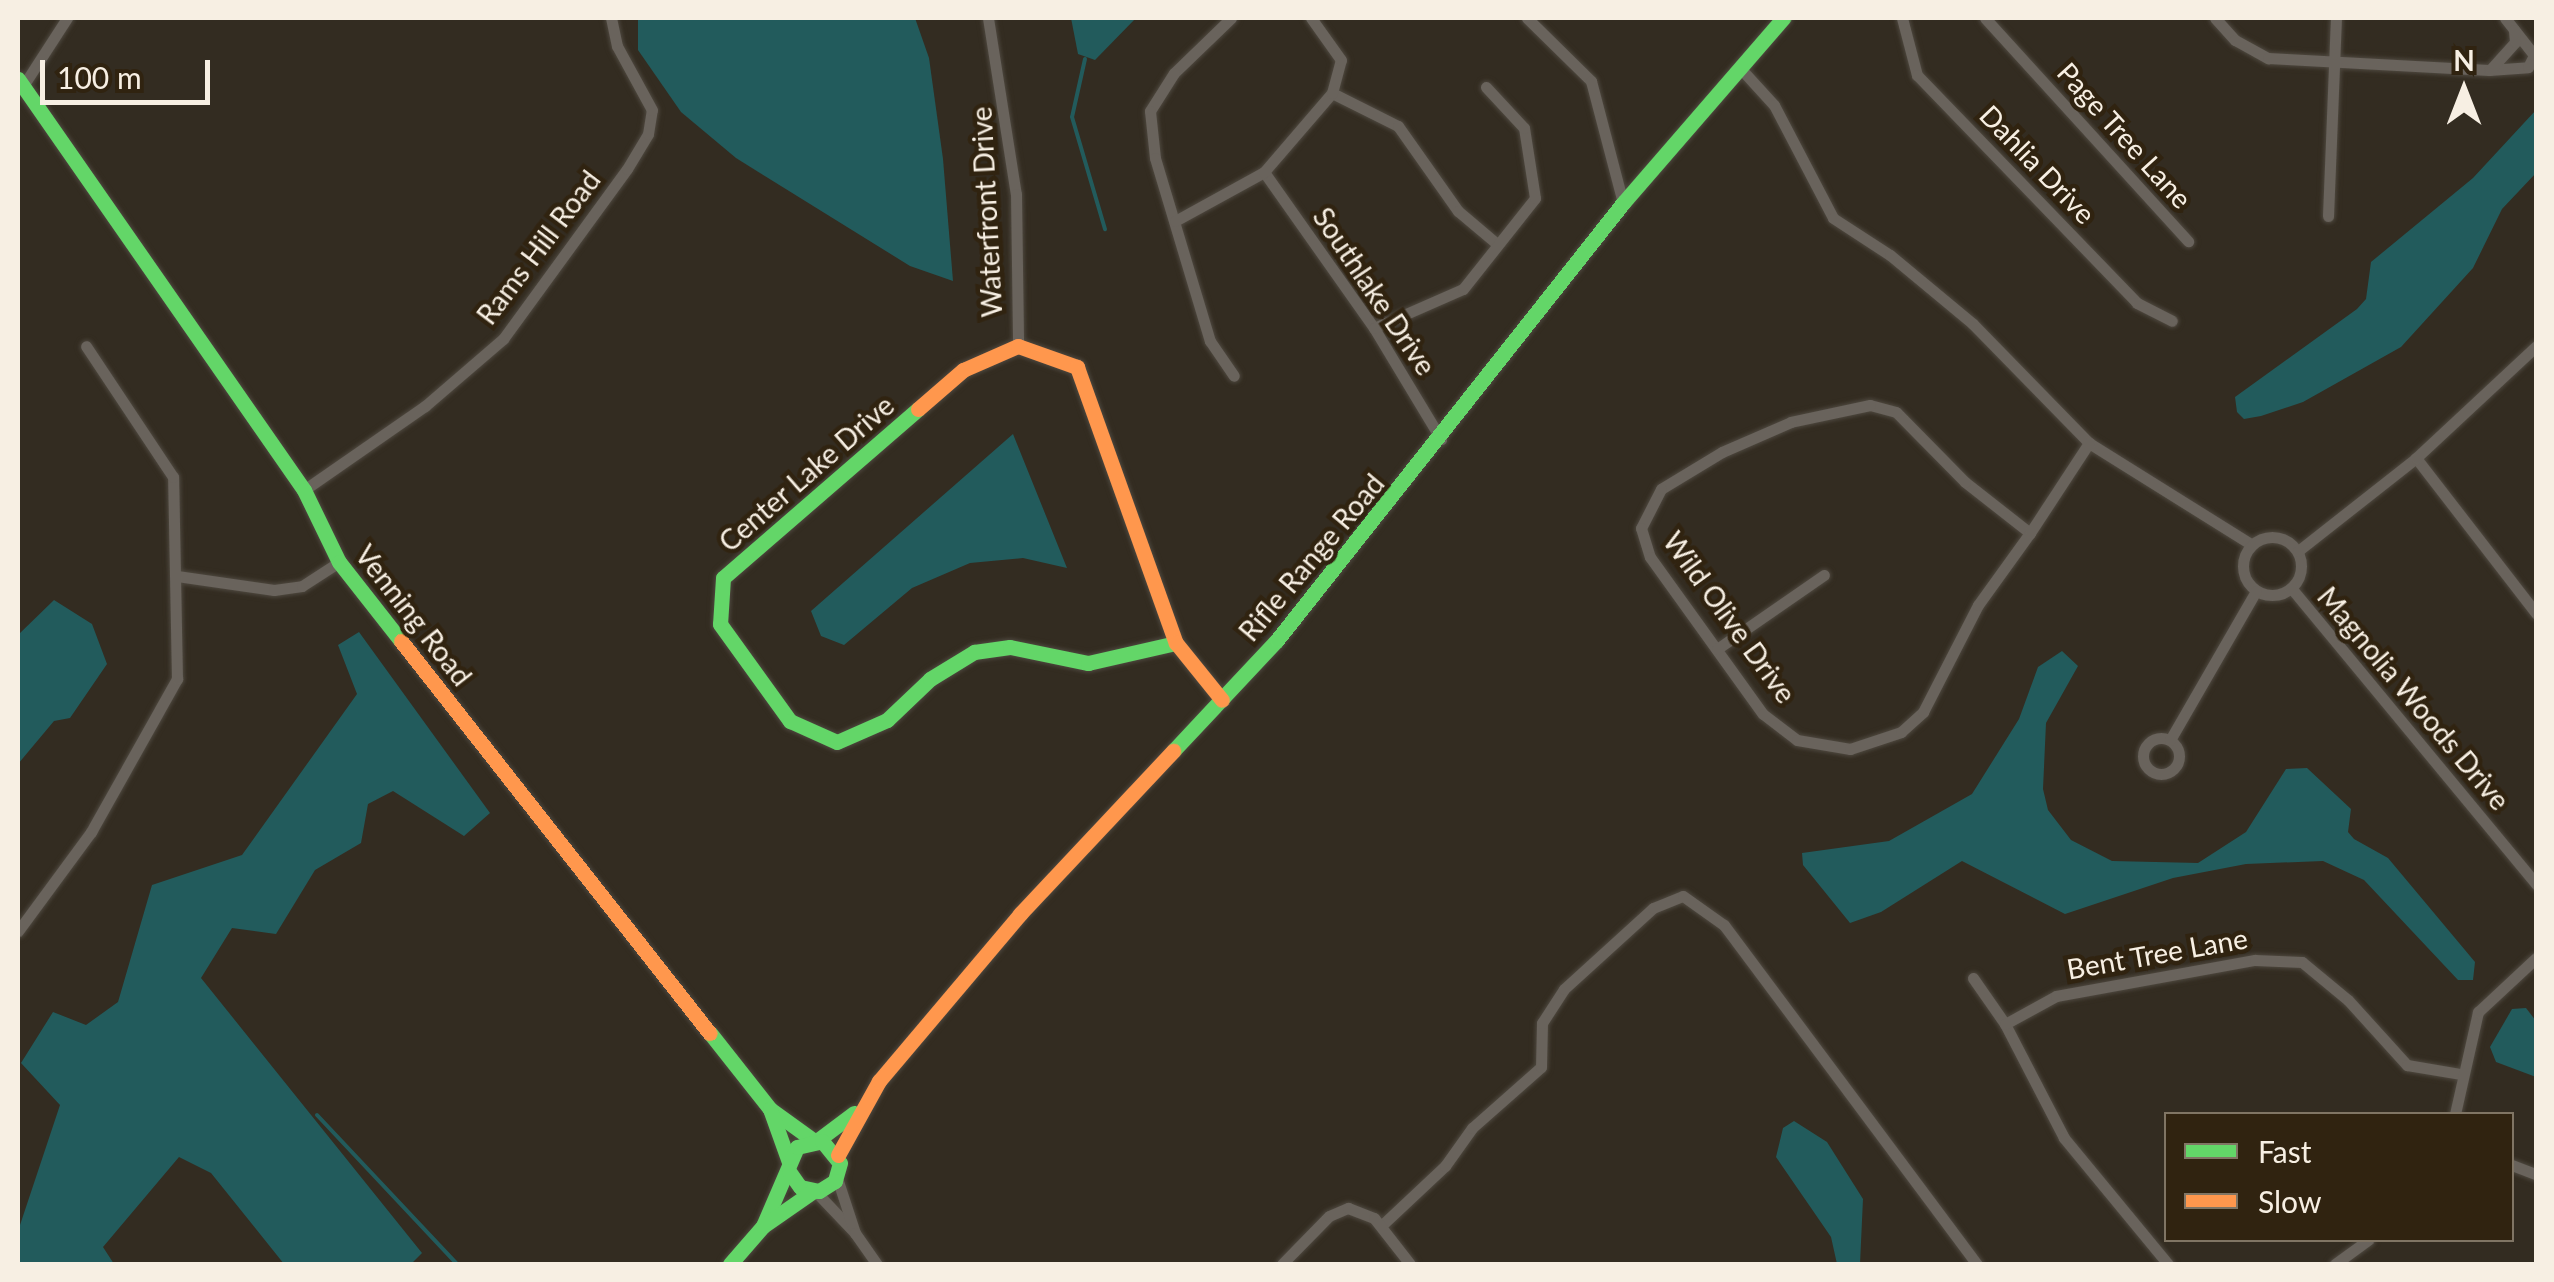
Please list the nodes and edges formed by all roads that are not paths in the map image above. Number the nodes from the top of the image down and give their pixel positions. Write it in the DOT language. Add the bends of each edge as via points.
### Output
graph roads {
  1 [pos="67,18"];
  2 [pos="611,18"];
  3 [pos="988,18"];
  4 [pos="1231,18"];
  5 [pos="1312,18"];
  6 [pos="1527,18"];
  7 [pos="1783,18"];
  8 [pos="1902,18"];
  9 [pos="1985,18"];
  10 [pos="2216,18"];
  11 [pos="2336,18"];
  12 [pos="2505,18"];
  13 [pos="2514,30"];
  14 [pos="2335,63"];
  15 [pos="1742,70"];
  16 [pos="2489,70"];
  17 [pos="20,82"];
  18 [pos="1486,87"];
  19 [pos="1332,93"];
  20 [pos="1264,172"];
  21 [pos="1623,203"];
  22 [pos="2328,216"];
  23 [pos="1175,220"];
  24 [pos="2188,241"];
  25 [pos="1497,244"];
  26 [pos="2172,321"];
  27 [pos="1374,328"];
  28 [pos="86,346"];
  29 [pos="1018,346"];
  30 [pos="2536,346"];
  31 [pos="1234,376"];
  32 [pos="1441,439"];
  33 [pos="2088,443"];
  34 [pos="2416,458"];
  35 [pos="304,490"];
  36 [pos="2030,533"];
  37 [pos="2252,545"];
  38 [pos="2298,551"];
  39 [pos="339,562"];
  40 [pos="1824,575"];
  41 [pos="178,576"];
  42 [pos="2292,589"];
  43 [pos="2256,591"];
  44 [pos="2536,613"];
  45 [pos="1176,643"];
  46 [pos="1718,649"];
  47 [pos="1222,700"];
  48 [pos="2170,740"];
  49 [pos="2536,884"];
  50 [pos="18,930"];
  51 [pos="2536,958"];
  52 [pos="1973,978"];
  53 [pos="2005,1024"];
  54 [pos="2461,1074"];
  55 [pos="770,1109"];
  56 [pos="857,1111"];
  57 [pos="2454,1112"];
  58 [pos="816,1140"];
  59 [pos="838,1156"];
  60 [pos="789,1166"];
  61 [pos="837,1178"];
  62 [pos="814,1192"];
  63 [pos="763,1226"];
  64 [pos="1381,1226"];
  65 [pos="854,1233"];
  66 [pos="2365,1242"];
  67 [pos="730,1264"];
  68 [pos="877,1264"];
  69 [pos="1282,1264"];
  70 [pos="1410,1264"];
  71 [pos="1977,1264"];
  72 [pos="2168,1264"];
  73 [pos="2335,1264"];
  1 -- 17 [label="street"];
  2 -- 35 [label="street, Rams Hill Road" via="618,46 652,110 650,128 626,172 504,339 425,406"];
  3 -- 29 [label="street, Waterfront Drive" via="1016,194"];
  4 -- 23 [label="street" via="1174,73 1150,112 1155,158"];
  5 -- 19 [label="street" via="1341,60"];
  6 -- 21 [label="street" via="1591,81"];
  7 -- 15 [label="main road, Rifle Range Road"];
  8 -- 26 [label="street, Dahlia Drive" via="1917,75 2136,303"];
  9 -- 24 [label="street, Page Tree Lane"];
  10 -- 14 [label="street" via="2251,52"];
  11 -- 14 [label="street"];
  12 -- 13 [label="street"];
  13 -- 16 [label="street" via="2515,42"];
  13 -- 16 [label="street" via="2533,60"];
  14 -- 16 [label="street"];
  14 -- 22 [label="street"];
  15 -- 21 [label="main road, Rifle Range Road"];
  15 -- 33 [label="street" via="1774,105 1833,218 1973,324"];
  17 -- 35 [label="main road, Venning Road"];
  18 -- 25 [label="street" via="1524,128 1536,198"];
  19 -- 20 [label="street"];
  19 -- 25 [label="street" via="1398,126 1458,210"];
  20 -- 23 [label="street"];
  20 -- 27 [label="street, Southlake Drive"];
  21 -- 32 [label="main road, Rifle Range Road"];
  23 -- 31 [label="street" via="1210,341"];
  25 -- 27 [label="street" via="1463,289"];
  27 -- 32 [label="street, Southlake Drive"];
  28 -- 41 [label="street" via="172,477"];
  29 -- 45 [label="main road" via="1077,367"];
  29 -- 45 [label="main road, Center Lake Drive" via="962,370 722,578 720,624 790,721 838,742 887,720 930,679 974,652 1010,647 1088,663"];
  30 -- 34 [label="street"];
  32 -- 47 [label="main road, Rifle Range Road"];
  33 -- 36 [label="street, Wild Olive Drive"];
  33 -- 37 [label="street"];
  34 -- 38 [label="street"];
  34 -- 44 [label="street"];
  35 -- 39 [label="main road, Venning Road"];
  36 -- 46 [label="street, Wild Olive Drive" via="1978,605 1923,712 1876,744 1850,750 1797,740 1763,714"];
  36 -- 46 [label="street, Wild Olive Drive" via="1965,482 1896,412 1850,405 1791,422 1722,452 1647,505 1643,543"];
  37 -- 38 [label="street" via="2274,537"];
  37 -- 43 [label="street" via="2244,573"];
  38 -- 42 [label="street" via="2302,571"];
  39 -- 41 [label="street" via="302,586 274,590"];
  39 -- 55 [label="main road, Venning Road"];
  40 -- 46 [label="street"];
  41 -- 50 [label="street" via="178,678 91,832"];
  42 -- 43 [label="street" via="2276,596"];
  42 -- 49 [label="street, Magnolia Woods Drive"];
  43 -- 48 [label="street"];
  45 -- 47 [label="main road"];
  47 -- 56 [label="main road, Rifle Range Road" via="1020,914"];
  51 -- 54 [label="street" via="2478,1012"];
  52 -- 53 [label="street"];
  53 -- 54 [label="street, Bent Tree Lane" via="2056,996 2255,960 2302,962 2348,1000 2407,1065"];
  53 -- 72 [label="street" via="2064,1138"];
  54 -- 57 [label="street"];
  55 -- 58 [label="main road, Venning Road"];
  55 -- 60 [label="main road, Venning Road"];
  56 -- 58 [label="main road, Rifle Range Road"];
  56 -- 59 [label="main road, Rifle Range Road"];
  58 -- 59 [label="main road"];
  58 -- 60 [label="main road" via="797,1147"];
  59 -- 61 [label="main road"];
  60 -- 62 [label="main road" via="797,1185"];
  60 -- 63 [label="main road"];
  61 -- 62 [label="main road"];
  61 -- 65 [label="street"];
  62 -- 63 [label="main road"];
  62 -- 65 [label="street"];
  63 -- 67 [label="main road"];
  64 -- 69 [label="street" via="1362,1210 1336,1211"];
  64 -- 70 [label="street"];
  64 -- 71 [label="street" via="1446,1166 1472,1128 1535,1075 1543,1059 1542,1023 1564,990 1653,908 1683,896 1724,924"];
  65 -- 68 [label="street"];
  66 -- 73 [label="street"];
}
